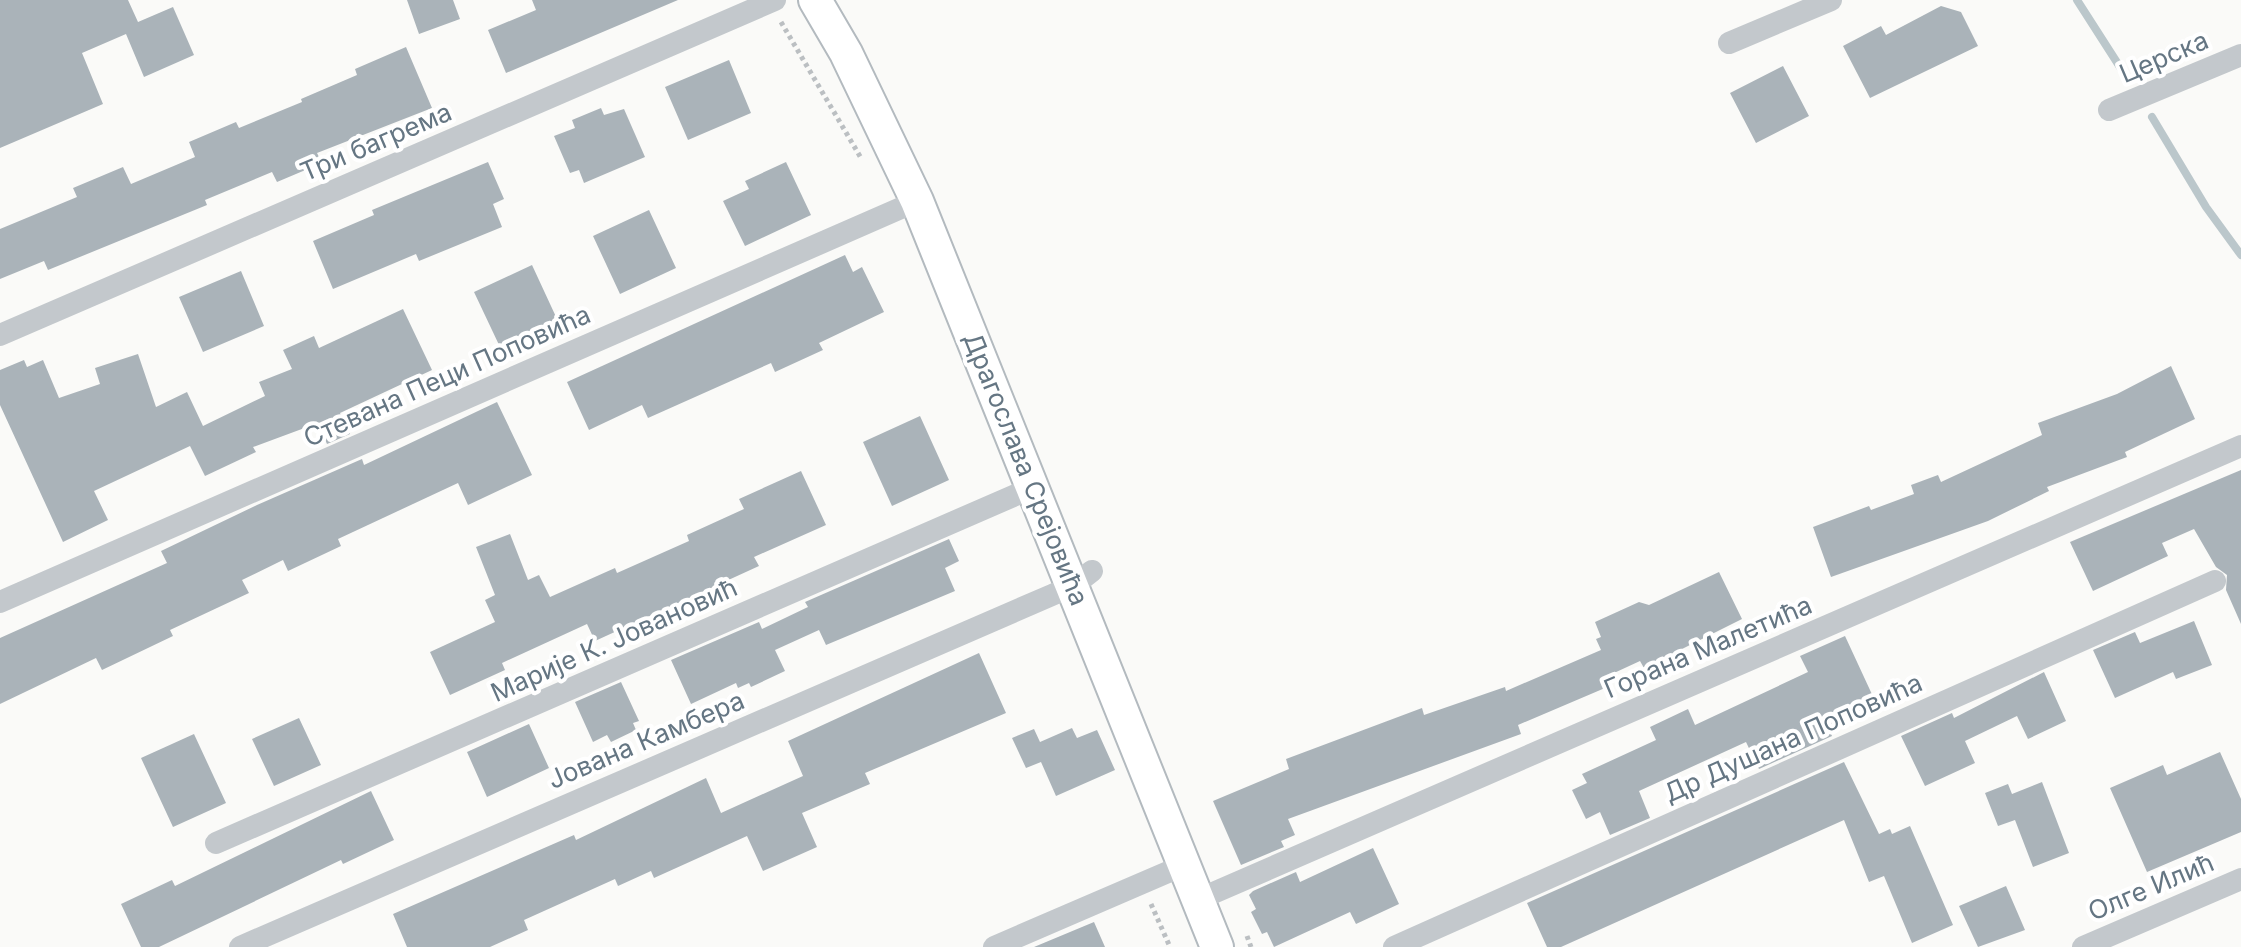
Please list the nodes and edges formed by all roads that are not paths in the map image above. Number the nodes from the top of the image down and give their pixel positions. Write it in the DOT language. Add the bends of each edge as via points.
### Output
graph roads {
  1 [pos="775,0"];
  2 [pos="815,0"];
  3 [pos="1831,0"];
  4 [pos="1729,43"];
  5 [pos="2241,55"];
  6 [pos="2109,110"];
  7 [pos="917,201"];
  8 [pos="0,335"];
  9 [pos="2241,446"];
  10 [pos="1034,487"];
  11 [pos="1083,578"];
  12 [pos="2215,581"];
  13 [pos="0,602"];
  14 [pos="216,843"];
  15 [pos="1182,866"];
  16 [pos="2241,879"];
  17 [pos="1197,900"];
  18 [pos="240,947"];
  19 [pos="994,947"];
  20 [pos="1217,947"];
  21 [pos="1394,947"];
  22 [pos="2083,947"];
  1 -- 8 [label="street, Три багрема"];
  2 -- 7 [label="street, Драгослава Срејовића"];
  3 -- 4 [label="street"];
  5 -- 6 [label="street, Церска"];
  7 -- 10 [label="street, Драгослава Срејовића"];
  7 -- 13 [label="street, Стевана Пеци Поповића"];
  9 -- 17 [label="street, Горана Малетића"];
  10 -- 11 [label="street, Драгослава Срејовића"];
  10 -- 14 [label="street, Марије К. Јовановић"];
  11 -- 15 [label="street, Драгослава Срејовића"];
  11 -- 18 [label="street, Јована Камбера"];
  12 -- 21 [label="street, Др Душана Поповића"];
  15 -- 17 [label="street, Драгослава Срејовића"];
  15 -- 19 [label="street"];
  16 -- 22 [label="street, Олге Илић"];
  17 -- 20 [label="street, Драгослава Срејовића"];
}
